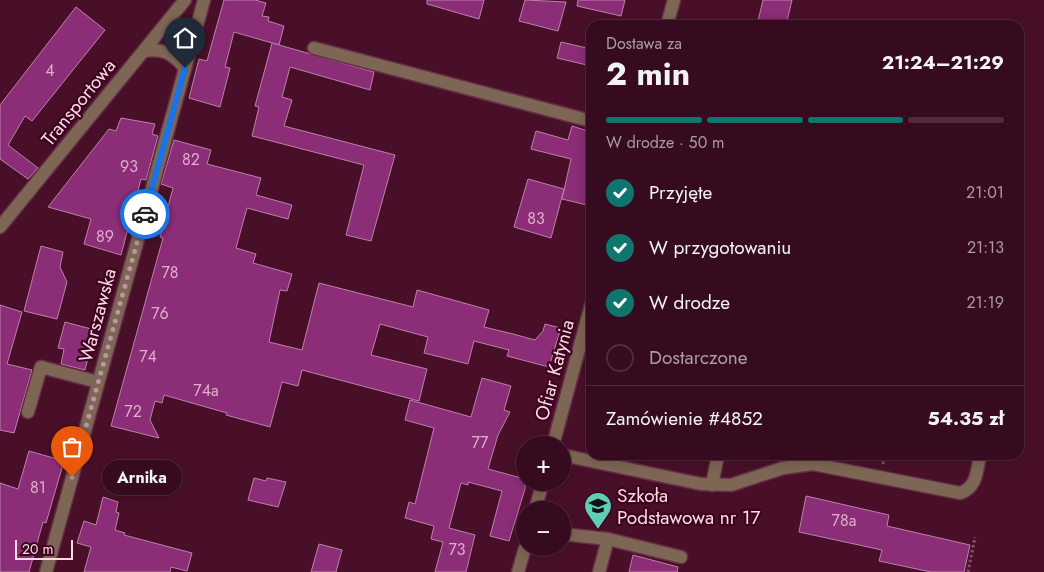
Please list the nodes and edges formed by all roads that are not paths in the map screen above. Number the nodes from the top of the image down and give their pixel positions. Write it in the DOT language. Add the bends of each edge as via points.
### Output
graph roads {
  1 [pos="185,0"];
  2 [pos="204,0"];
  3 [pos="674,0"];
  4 [pos="668,20"];
  5 [pos="314,48"];
  6 [pos="144,51"];
  7 [pos="185,68"];
  8 [pos="586,120"];
  9 [pos="0,227"];
  10 [pos="586,324"];
  11 [pos="98,382"];
  12 [pos="28,412"];
  13 [pos="555,436"];
  14 [pos="571,457"];
  15 [pos="717,460"];
  16 [pos="979,460"];
  17 [pos="712,485"];
  18 [pos="571,535"];
  19 [pos="608,539"];
  20 [pos="523,556"];
  21 [pos="681,557"];
  22 [pos="46,572"];
  23 [pos="518,572"];
  24 [pos="599,572"];
  1 -- 6 [label="street, Transportowa"];
  2 -- 7 [label="street, Warszawska"];
  3 -- 4 [label="street"];
  5 -- 8 [label="street"];
  6 -- 7 [label="street" via="160,49 174,55"];
  6 -- 9 [label="street, Transportowa"];
  7 -- 11 [label="street, Warszawska"];
  10 -- 13 [label="street, Ofiar Katynia"];
  11 -- 12 [label="street" via="40,367"];
  11 -- 22 [label="street, Warszawska"];
  14 -- 17 [label="street"];
  15 -- 17 [label="street"];
  16 -- 17 [label="street" via="973,484 960,493 813,464 783,468 731,485"];
  18 -- 19 [label="street"];
  19 -- 21 [label="street"];
  19 -- 24 [label="street"];
  20 -- 23 [label="street"];
}
